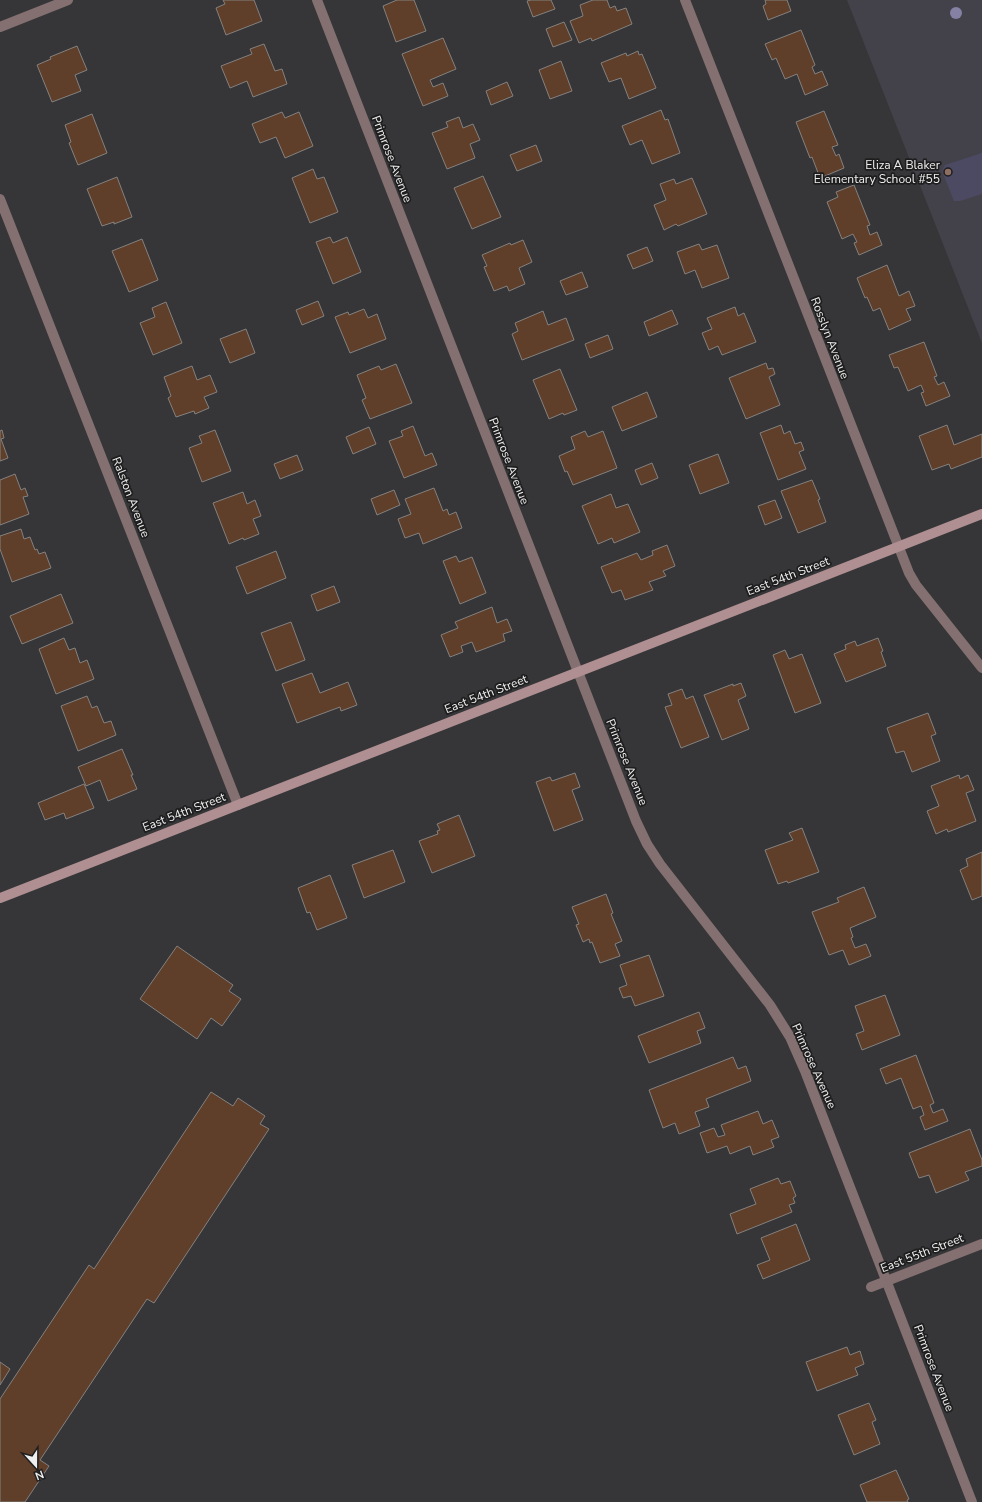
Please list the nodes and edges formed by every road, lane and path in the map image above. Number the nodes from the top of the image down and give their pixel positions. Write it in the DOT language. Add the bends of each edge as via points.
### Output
graph roads {
  1 [pos="68,0"];
  2 [pos="317,0"];
  3 [pos="685,0"];
  4 [pos="0,27"];
  5 [pos="0,199"];
  6 [pos="982,514"];
  7 [pos="898,547"];
  8 [pos="982,668"];
  9 [pos="577,672"];
  10 [pos="238,805"];
  11 [pos="0,898"];
  12 [pos="982,1244"];
  13 [pos="886,1281"];
  14 [pos="871,1287"];
  15 [pos="972,1502"];
  1 -- 4 [label="street"];
  2 -- 9 [label="street, Primrose Avenue"];
  3 -- 7 [label="street, Rosslyn Avenue"];
  5 -- 10 [label="street, Ralston Avenue"];
  6 -- 7 [label="street, East 54th Street"];
  7 -- 8 [label="street, Rosslyn Avenue" via="912,580"];
  7 -- 9 [label="street, East 54th Street"];
  9 -- 10 [label="street, East 54th Street"];
  9 -- 13 [label="street, Primrose Avenue" via="647,844 667,874 770,1005 790,1037"];
  10 -- 11 [label="street, East 54th Street"];
  12 -- 13 [label="street, East 55th Street"];
  13 -- 14 [label="street, East 55th Street"];
  13 -- 15 [label="street, Primrose Avenue"];
}
